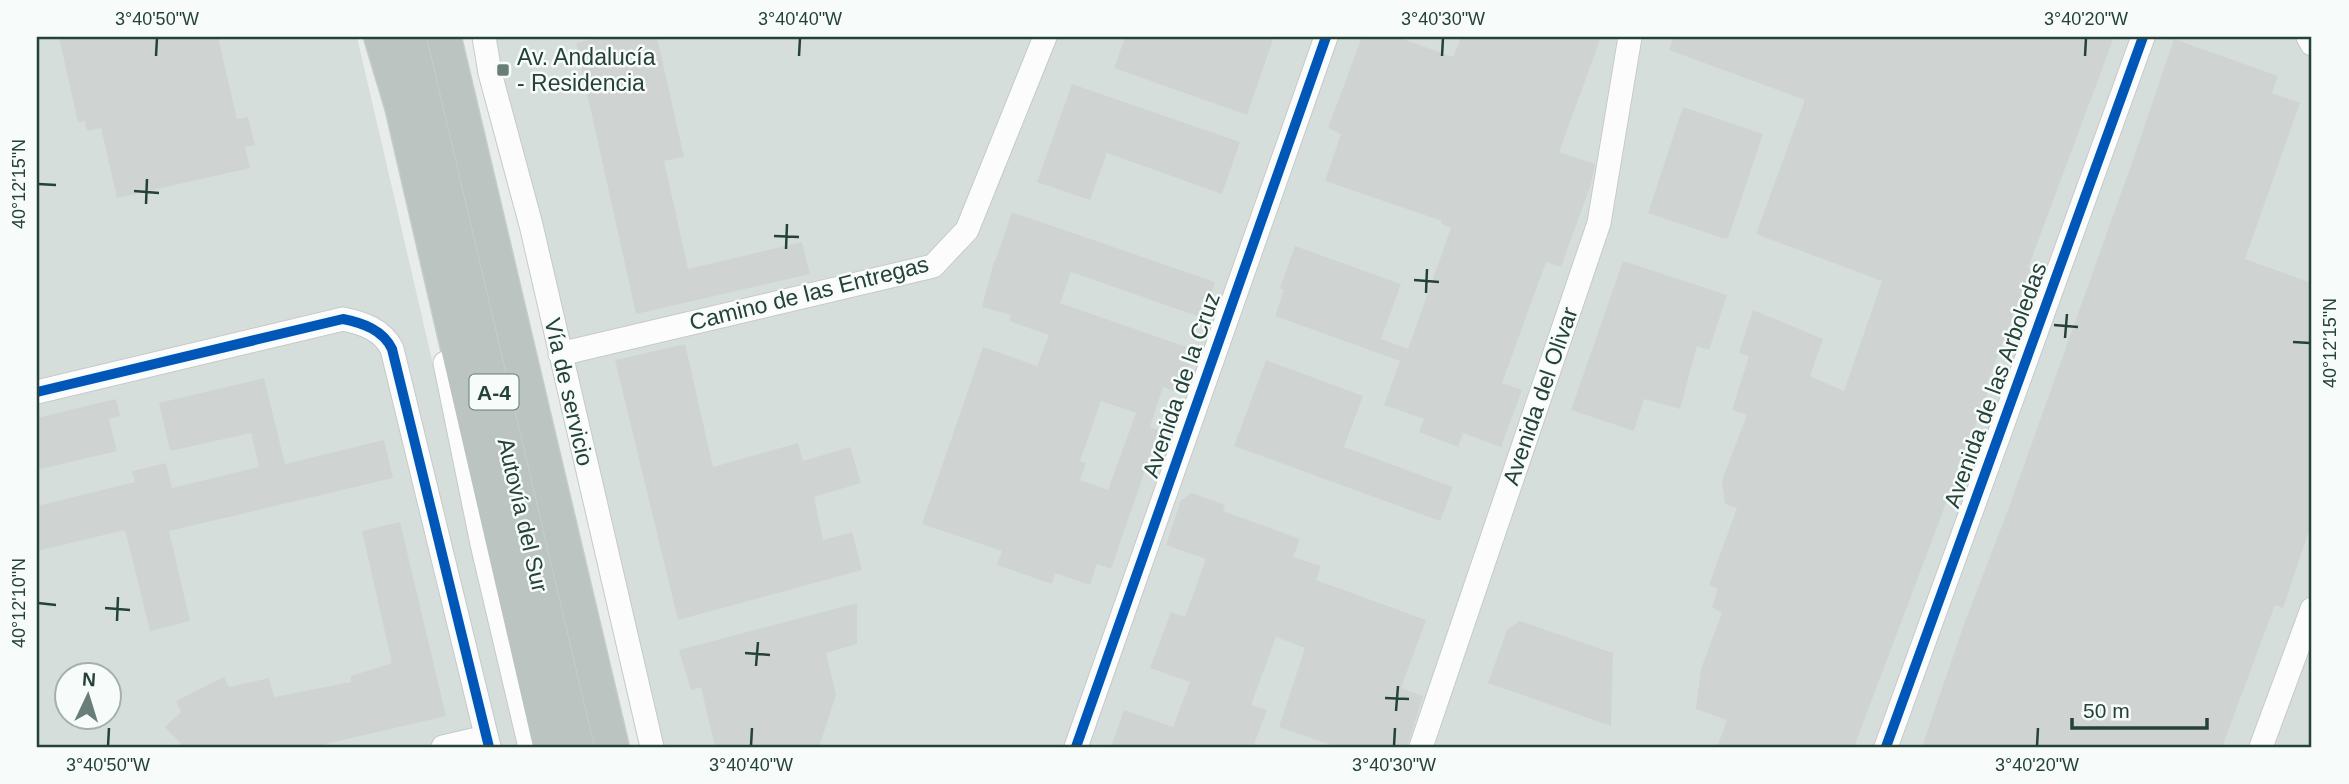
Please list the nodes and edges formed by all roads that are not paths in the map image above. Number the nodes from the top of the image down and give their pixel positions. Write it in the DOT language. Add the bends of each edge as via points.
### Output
graph roads {
  1 [pos="367,37"];
  2 [pos="381,37"];
  3 [pos="409,37"];
  4 [pos="444,37"];
  5 [pos="484,37"];
  6 [pos="1045,37"];
  7 [pos="1326,37"];
  8 [pos="1630,37"];
  9 [pos="2143,37"];
  10 [pos="2308,37"];
  11 [pos="2312,44"];
  12 [pos="560,354"];
  13 [pos="37,392"];
  14 [pos="2312,609"];
  15 [pos="487,742"];
  16 [pos="443,747"];
  17 [pos="530,747"];
  18 [pos="550,747"];
  19 [pos="578,747"];
  20 [pos="612,747"];
  21 [pos="652,747"];
  22 [pos="1076,747"];
  23 [pos="1421,747"];
  24 [pos="1886,747"];
  25 [pos="2261,747"];
  1 -- 17 [label="street" via="424,257 482,544"];
  2 -- 18 [label="highway" via="402,107"];
  3 -- 19 [label="highway, Autovía del Sur / A-4"];
  4 -- 20 [label="highway, Autovía del Sur / A-4"];
  5 -- 12 [label="street, Vía de servicio"];
  6 -- 12 [label="street, Camino de las Entregas" via="967,230 933,266"];
  7 -- 22 [label="street, Avenida de la Cruz"];
  8 -- 23 [label="street, Avenida del Olivar" via="1599,223"];
  9 -- 24 [label="street, Avenida de las Arboledas"];
  10 -- 11 [label="street"];
  12 -- 21 [label="street, Vía de servicio"];
  13 -- 15 [label="street" via="343,318 386,337"];
  14 -- 25 [label="street"];
  15 -- 16 [label="street"];
}
